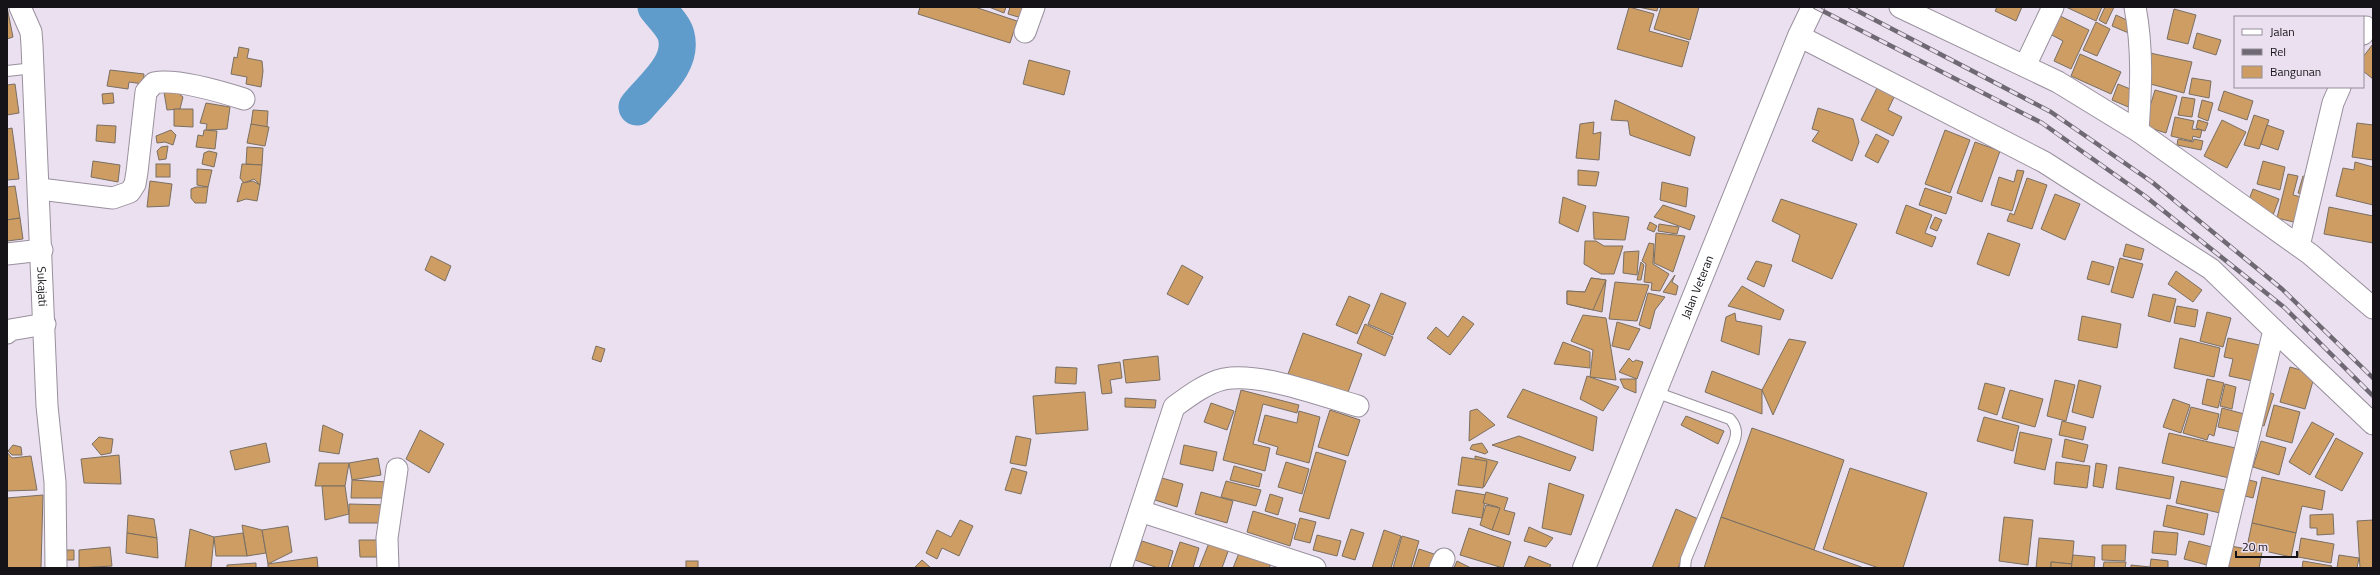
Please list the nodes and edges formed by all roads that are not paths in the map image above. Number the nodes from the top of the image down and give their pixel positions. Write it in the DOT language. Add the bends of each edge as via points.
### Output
graph roads {
  1 [pos="20,7"];
  2 [pos="1034,7"];
  3 [pos="1813,7"];
  4 [pos="1900,7"];
  5 [pos="2052,7"];
  6 [pos="2135,7"];
  7 [pos="1025,32"];
  8 [pos="1799,36"];
  9 [pos="2025,66"];
  10 [pos="34,68"];
  11 [pos="7,71"];
  12 [pos="2340,88"];
  13 [pos="244,99"];
  14 [pos="2138,131"];
  15 [pos="40,189"];
  16 [pos="2298,246"];
  17 [pos="42,250"];
  18 [pos="7,254"];
  19 [pos="2373,308"];
  20 [pos="45,324"];
  21 [pos="2274,330"];
  22 [pos="7,333"];
  23 [pos="1655,392"];
  24 [pos="1358,406"];
  25 [pos="2373,424"];
  26 [pos="397,468"];
  27 [pos="1140,511"];
  28 [pos="56,568"];
  29 [pos="388,568"];
  30 [pos="1121,568"];
  31 [pos="1314,568"];
  32 [pos="1584,568"];
  33 [pos="1685,568"];
  34 [pos="2217,568"];
  1 -- 10 [label="street, Sukajati" via="31,32"];
  2 -- 7 [label="street"];
  3 -- 8 [label="highway, Jalan Veteran"];
  4 -- 9 [label="street"];
  5 -- 9 [label="street"];
  6 -- 14 [label="street" via="2141,44 2142,82"];
  8 -- 21 [label="street" via="2044,162 2211,269"];
  8 -- 23 [label="highway, Jalan Veteran"];
  9 -- 14 [label="street" via="2058,82"];
  10 -- 11 [label="lane"];
  10 -- 15 [label="street, Sukajati"];
  12 -- 16 [label="street" via="2333,103"];
  13 -- 15 [label="street" via="217,90 170,82 154,83 146,92 137,172 135,184 130,192 113,198"];
  14 -- 16 [label="street"];
  15 -- 17 [label="street, Sukajati"];
  16 -- 19 [label="street"];
  17 -- 18 [label="street"];
  17 -- 20 [label="street, Sukajati"];
  20 -- 22 [label="street" via="10,330"];
  20 -- 28 [label="street, Sukajati" via="47,406 55,482"];
  21 -- 25 [label="street"];
  21 -- 34 [label="street"];
  23 -- 32 [label="highway, Jalan Veteran"];
  23 -- 33 [label="lane" via="1730,419 1737,431 1686,559"];
  24 -- 27 [label="street" via="1268,380 1224,379 1206,386 1174,407"];
  26 -- 29 [label="street" via="387,538"];
  27 -- 30 [label="street"];
  27 -- 31 [label="street"];
}
